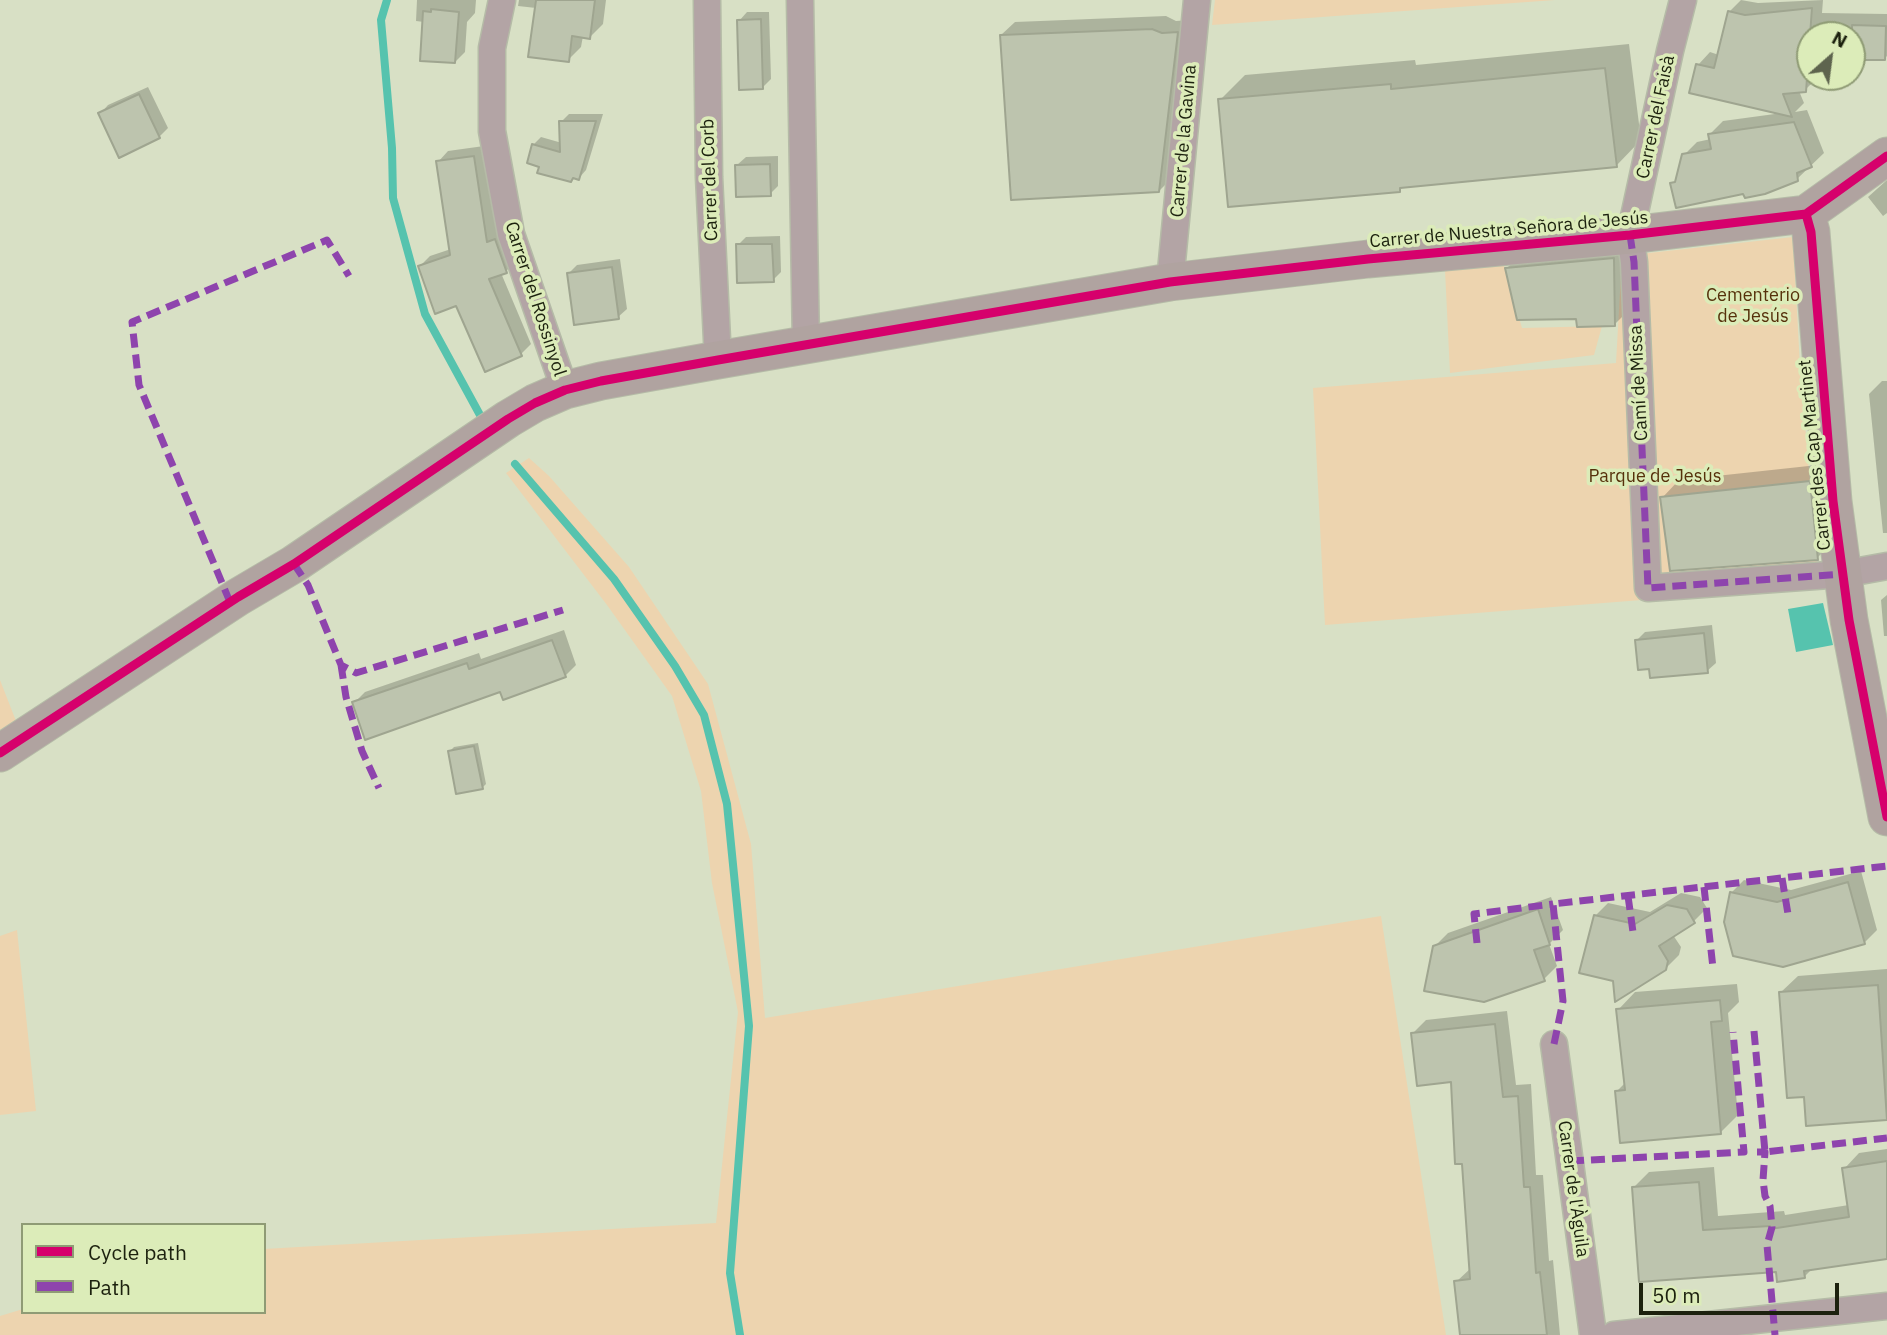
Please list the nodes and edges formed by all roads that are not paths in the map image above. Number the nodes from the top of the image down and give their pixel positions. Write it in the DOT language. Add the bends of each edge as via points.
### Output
graph roads {
  1 [pos="502,0"];
  2 [pos="707,0"];
  3 [pos="800,0"];
  4 [pos="1197,0"];
  5 [pos="1683,0"];
  6 [pos="1887,156"];
  7 [pos="1806,214"];
  8 [pos="1630,235"];
  9 [pos="1170,282"];
  10 [pos="806,345"];
  11 [pos="718,360"];
  12 [pos="565,390"];
  13 [pos="1887,566"];
  14 [pos="1843,574"];
  15 [pos="0,753"];
  16 [pos="1887,817"];
  17 [pos="1554,1044"];
  18 [pos="1887,1306"];
  19 [pos="1592,1335"];
  20 [pos="1614,1335"];
  1 -- 12 [label="street, Carrer del Rossinyol" via="492,48 492,131 511,234"];
  2 -- 11 [label="street, Carrer del Corb"];
  3 -- 10 [label="street"];
  4 -- 9 [label="street, Carrer de la Gavina"];
  5 -- 8 [label="street, Carrer del Faisà"];
  6 -- 7 [label="street, Carrer de Nuestra Señora de Jesús"];
  7 -- 8 [label="street, Carrer de Nuestra Señora de Jesús"];
  7 -- 14 [label="street, Carrer des Cap Martinet"];
  8 -- 9 [label="street, Carrer de Nuestra Señora de Jesús"];
  8 -- 14 [label="street, Camí de Missa" via="1648,588"];
  9 -- 10 [label="street, Carrer de Nuestra Señora de Jesús"];
  10 -- 11 [label="street, Carrer de Nuestra Señora de Jesús"];
  11 -- 12 [label="street, Carrer de Nuestra Señora de Jesús"];
  12 -- 15 [label="street, Carrer de Nuestra Señora de Jesús" via="508,419 294,564"];
  13 -- 14 [label="street"];
  14 -- 16 [label="street, Carrer des Cap Martinet"];
  17 -- 19 [label="street, Carrer de l'Àguila"];
  18 -- 20 [label="street"];
}
